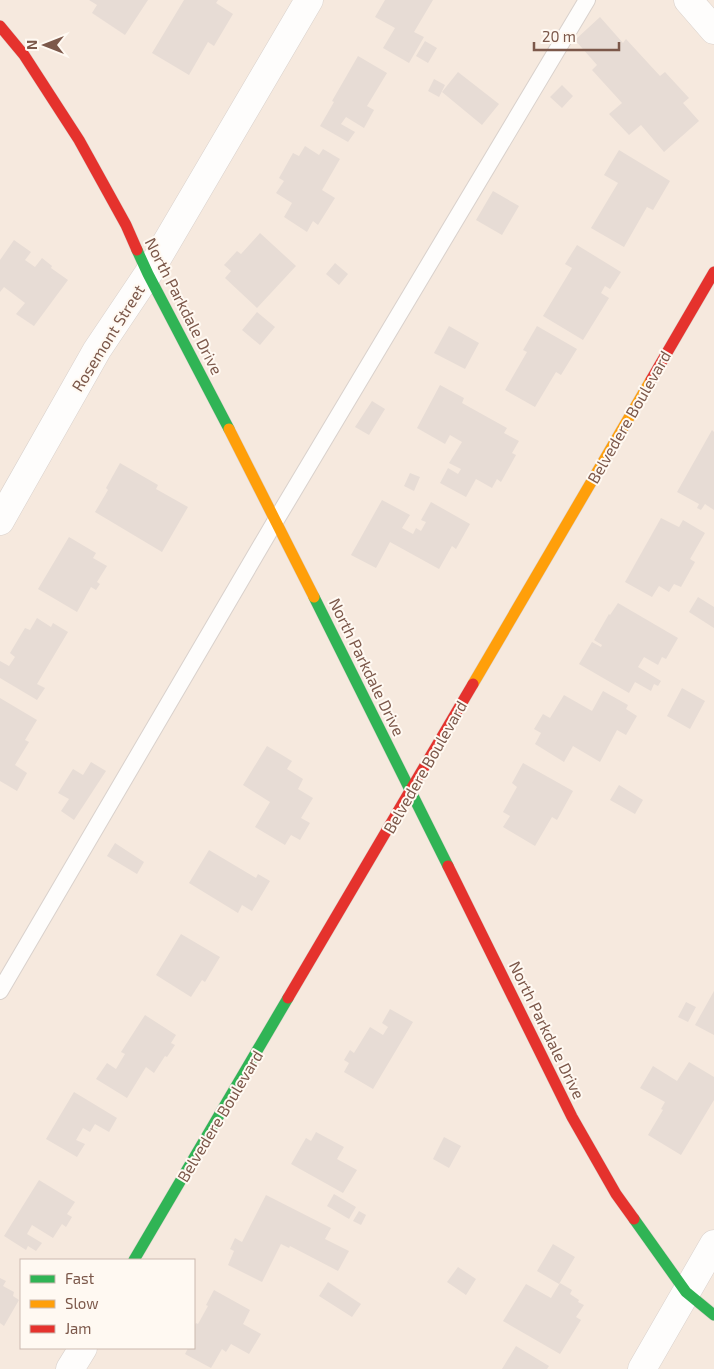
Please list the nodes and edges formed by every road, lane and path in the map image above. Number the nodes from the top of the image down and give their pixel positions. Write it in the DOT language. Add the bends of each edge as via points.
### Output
graph roads {
  1 [pos="309,0"];
  2 [pos="587,0"];
  3 [pos="688,0"];
  4 [pos="0,26"];
  5 [pos="714,30"];
  6 [pos="714,272"];
  7 [pos="148,274"];
  8 [pos="276,520"];
  9 [pos="0,522"];
  10 [pos="410,792"];
  11 [pos="0,991"];
  12 [pos="714,1244"];
  13 [pos="135,1259"];
  14 [pos="686,1292"];
  15 [pos="714,1315"];
  16 [pos="82,1349"];
  17 [pos="70,1369"];
  18 [pos="642,1369"];
  1 -- 7 [label="street, Rosemont Street"];
  2 -- 8 [label="lane"];
  3 -- 5 [label="street"];
  4 -- 7 [label="street, North Parkdale Drive" via="24,55 80,140"];
  6 -- 10 [label="street, Belvedere Boulevard"];
  7 -- 8 [label="street, North Parkdale Drive"];
  7 -- 9 [label="street, Rosemont Street" via="97,350"];
  8 -- 10 [label="street, North Parkdale Drive"];
  8 -- 11 [label="lane"];
  10 -- 13 [label="street, Belvedere Boulevard"];
  10 -- 14 [label="street, North Parkdale Drive" via="572,1117 616,1194"];
  12 -- 14 [label="street"];
  14 -- 15 [label="street, North Parkdale Drive"];
  14 -- 18 [label="street"];
  16 -- 17 [label="street"];
}
